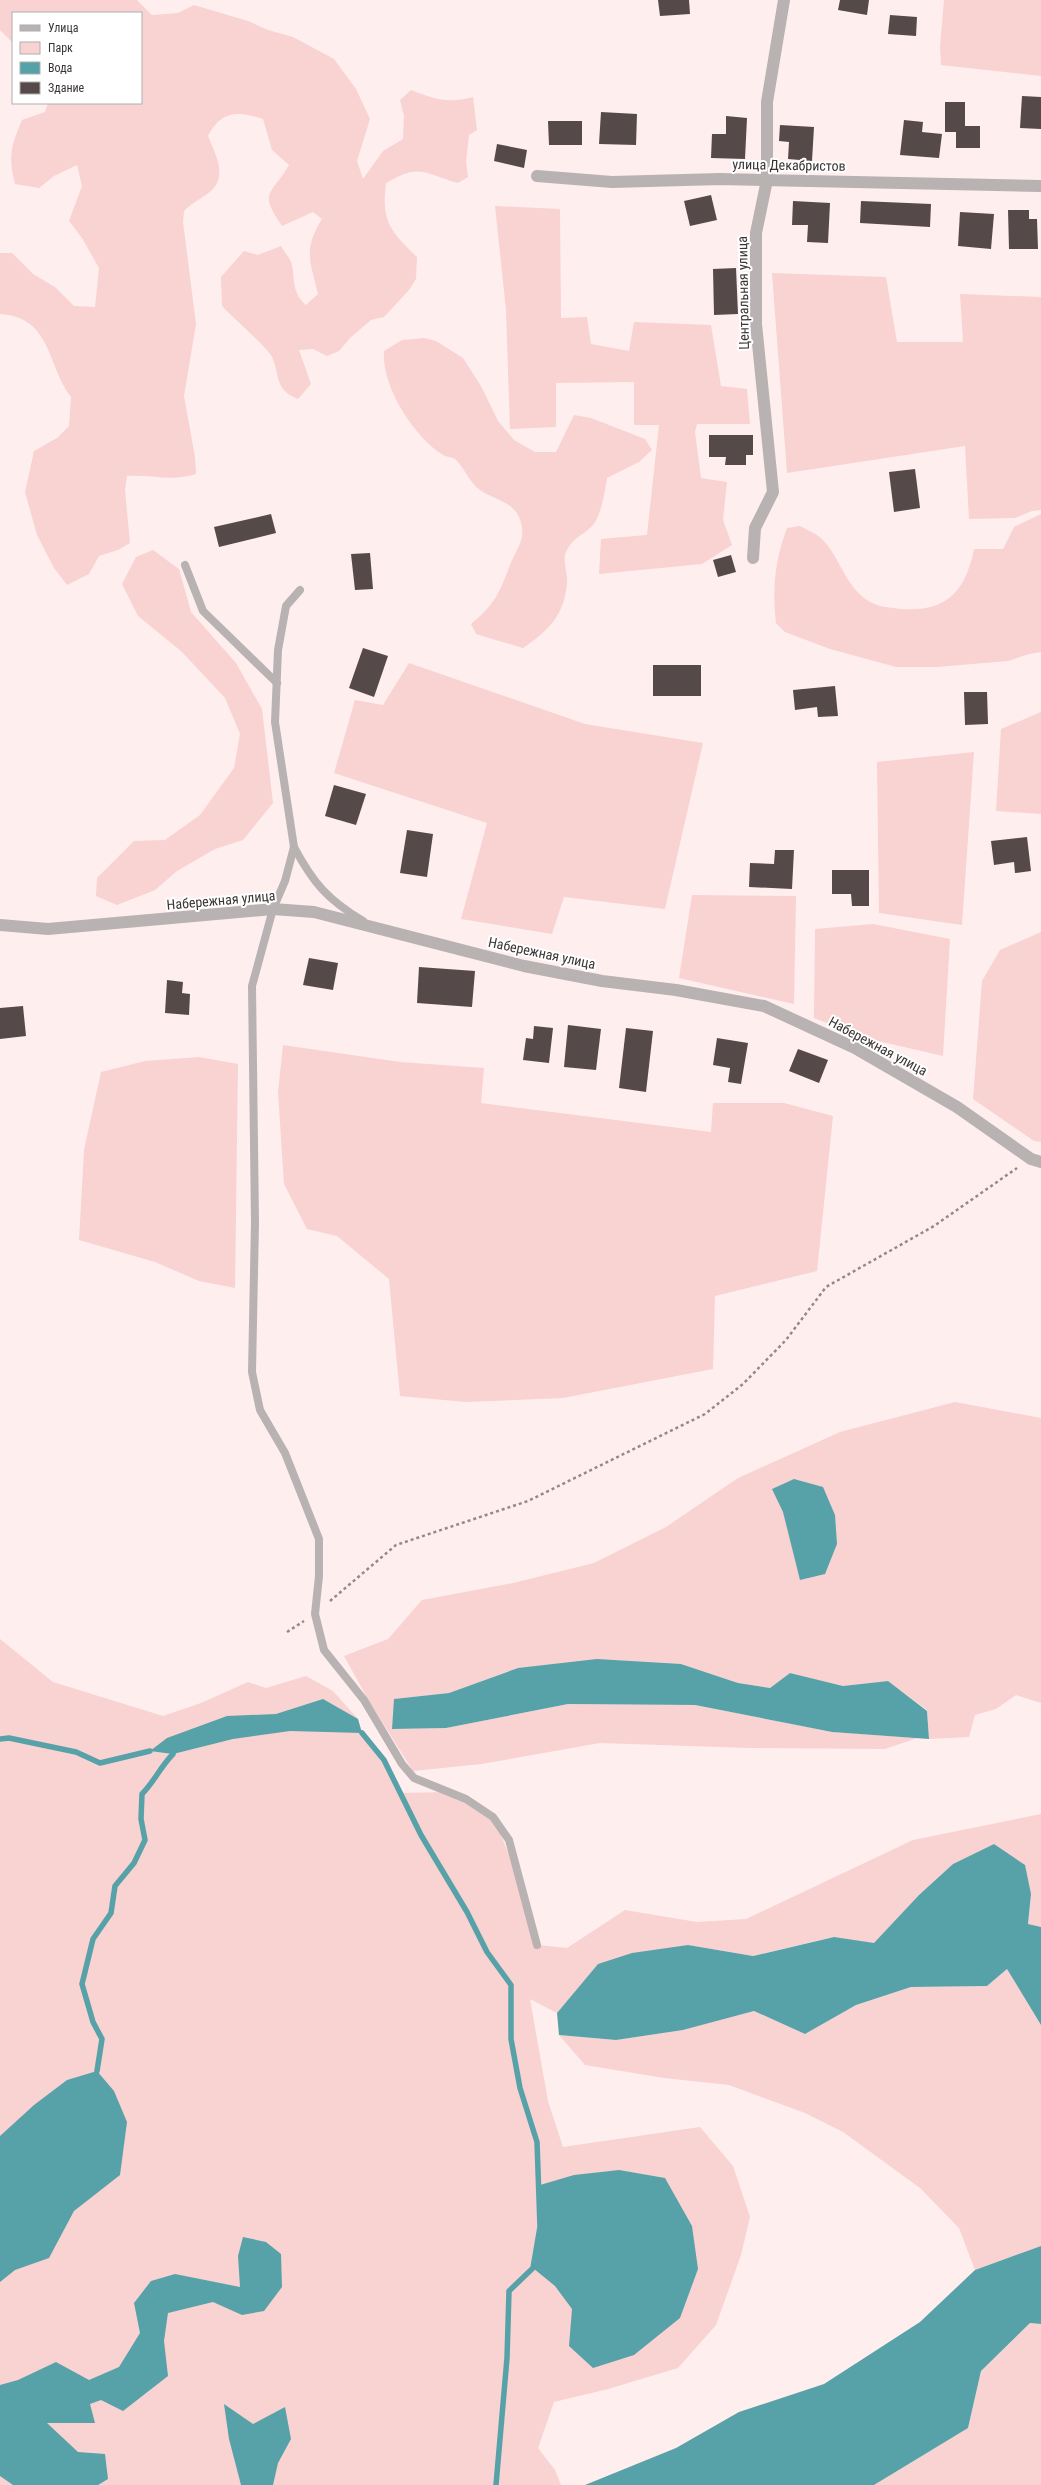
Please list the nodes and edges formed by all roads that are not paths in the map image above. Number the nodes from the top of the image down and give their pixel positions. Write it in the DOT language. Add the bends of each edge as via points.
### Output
graph roads {
  1 [pos="784,0"];
  2 [pos="537,176"];
  3 [pos="767,180"];
  4 [pos="1041,186"];
  5 [pos="753,558"];
  6 [pos="185,565"];
  7 [pos="300,590"];
  8 [pos="277,683"];
  9 [pos="294,848"];
  10 [pos="273,909"];
  11 [pos="0,925"];
  12 [pos="369,925"];
  13 [pos="1036,1160"];
  14 [pos="538,1945"];
  1 -- 3 [label="street, Центральная улица" via="766,102"];
  2 -- 3 [label="street, улица Декабристов" via="612,182"];
  3 -- 4 [label="street, улица Декабристов"];
  3 -- 5 [label="street, Центральная улица" via="756,233 756,324 773,492 755,528"];
  6 -- 8 [label="lane" via="203,611"];
  7 -- 8 [label="lane" via="286,606 278,650"];
  8 -- 9 [label="lane" via="275,722"];
  9 -- 10 [label="lane" via="285,881"];
  9 -- 12 [label="lane" via="318,887 344,910"];
  10 -- 11 [label="street, Набережная улица" via="48,929"];
  10 -- 12 [label="street, Набережная улица" via="314,912"];
  10 -- 14 [label="lane" via="252,986 255,1222 252,1372 260,1410 285,1453 319,1539 315,1614 324,1650 364,1700 402,1764 414,1778 472,1803 493,1817 509,1840"];
  12 -- 13 [label="street, Набережная улица" via="524,966 764,1006 855,1048 957,1107"];
}
